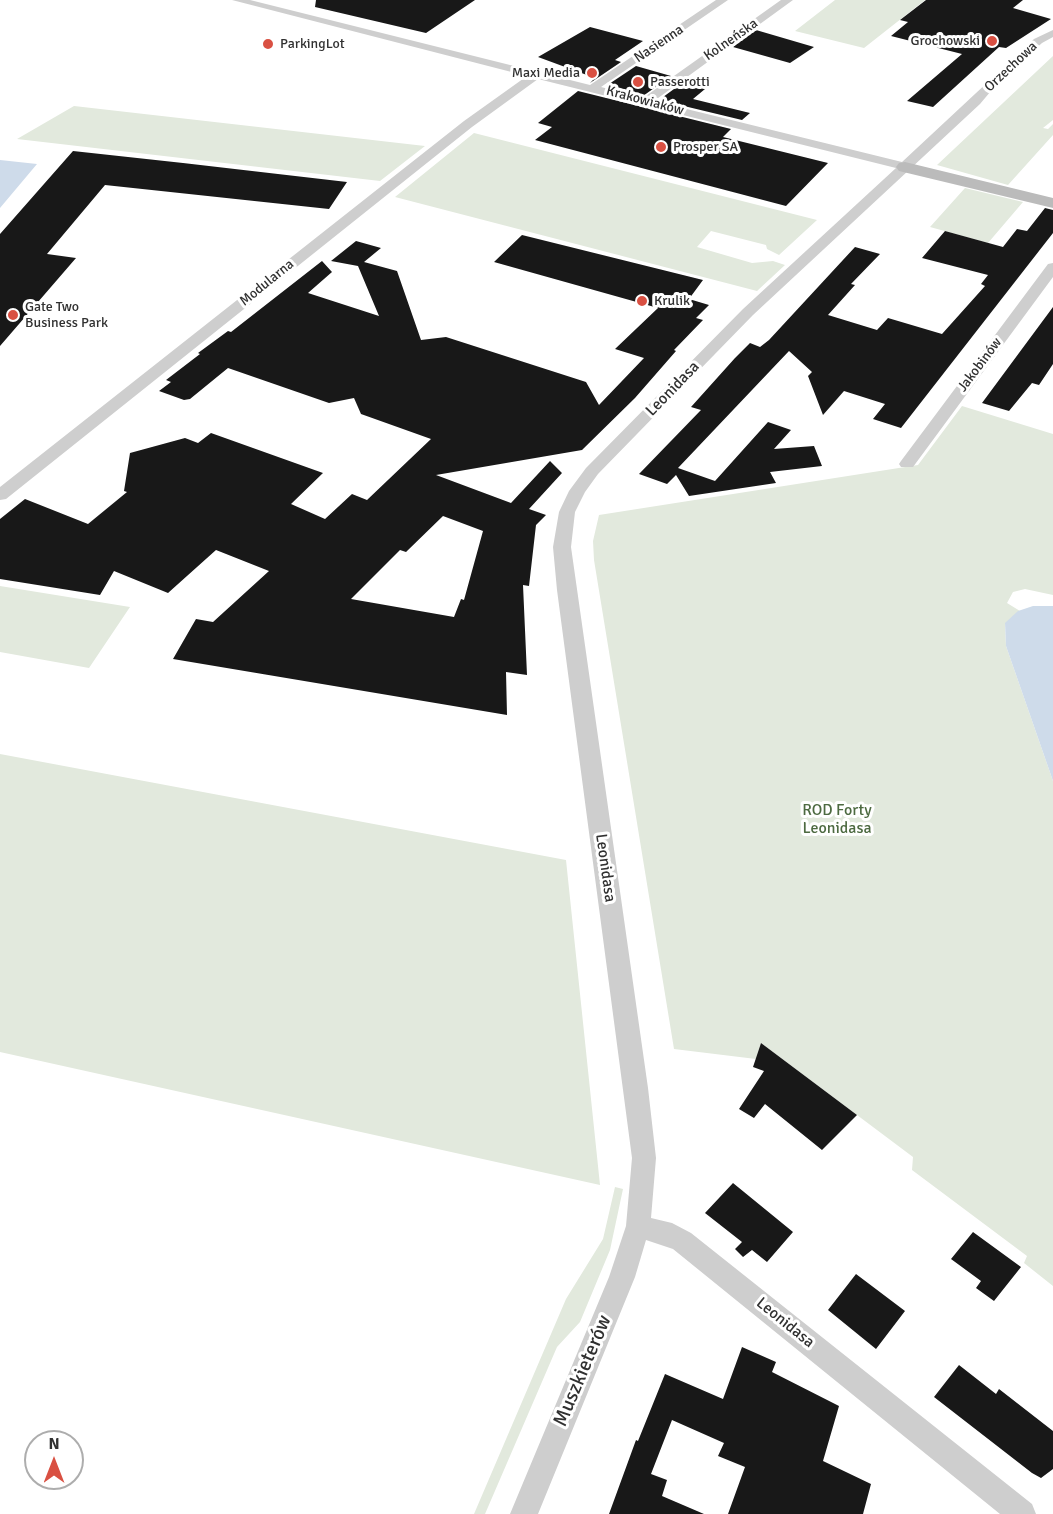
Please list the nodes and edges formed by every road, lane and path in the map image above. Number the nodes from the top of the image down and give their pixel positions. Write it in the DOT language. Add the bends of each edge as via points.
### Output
graph roads {
  1 [pos="241,0"];
  2 [pos="723,0"];
  3 [pos="788,0"];
  4 [pos="1051,36"];
  5 [pos="537,74"];
  6 [pos="594,87"];
  7 [pos="645,102"];
  8 [pos="905,167"];
  9 [pos="1053,202"];
  10 [pos="1053,267"];
  11 [pos="907,464"];
  12 [pos="0,495"];
  13 [pos="638,1226"];
  14 [pos="524,1514"];
  15 [pos="1022,1514"];
  1 -- 5 [label="street, Krakowiaków"];
  2 -- 6 [label="street, Nasienna"];
  3 -- 7 [label="street, Kolneńska"];
  4 -- 8 [label="street, Orzechowa" via="1050,44 1020,72 976,101"];
  5 -- 6 [label="street, Krakowiaków"];
  5 -- 12 [label="street, Modularna"];
  6 -- 7 [label="street, Krakowiaków"];
  7 -- 8 [label="street, Krakowiaków"];
  8 -- 9 [label="street, Krakowiaków"];
  8 -- 13 [label="street, Leonidasa" via="748,312 592,471 567,512 562,547 566,590 644,1158"];
  10 -- 11 [label="street, Jakobinów"];
  13 -- 14 [label="street, Muszkieterów" via="622,1277"];
  13 -- 15 [label="street, Leonidasa" via="682,1241"];
}
